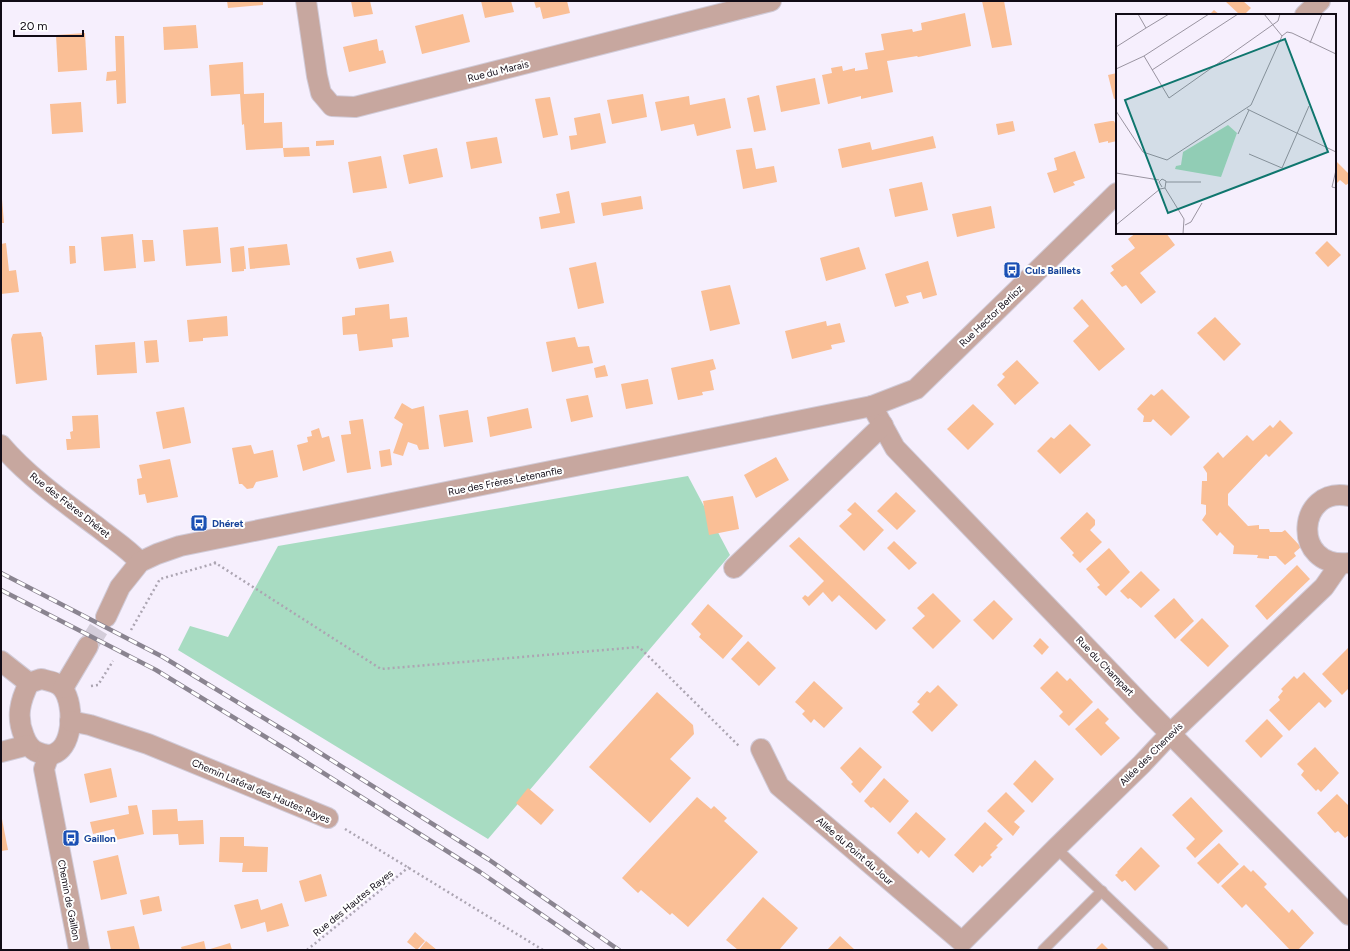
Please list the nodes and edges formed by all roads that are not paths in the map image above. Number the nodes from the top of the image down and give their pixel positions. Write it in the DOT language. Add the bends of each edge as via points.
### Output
graph roads {
  1 [pos="306,1"];
  2 [pos="771,1"];
  3 [pos="1320,1"];
  4 [pos="1306,14"];
  5 [pos="1116,194"];
  6 [pos="872,406"];
  7 [pos="883,425"];
  8 [pos="1,445"];
  9 [pos="1349,496"];
  10 [pos="140,562"];
  11 [pos="1344,564"];
  12 [pos="734,568"];
  13 [pos="106,616"];
  14 [pos="88,646"];
  15 [pos="1,661"];
  16 [pos="29,683"];
  17 [pos="63,688"];
  18 [pos="70,721"];
  19 [pos="1171,733"];
  20 [pos="28,745"];
  21 [pos="753,751"];
  22 [pos="1,752"];
  23 [pos="49,755"];
  24 [pos="328,818"];
  25 [pos="1056,848"];
  26 [pos="1102,891"];
  27 [pos="1349,915"];
  28 [pos="962,942"];
  29 [pos="79,950"];
  30 [pos="1043,950"];
  31 [pos="1163,950"];
  1 -- 2 [label="street, Rue du Marais" via="321,93 332,106 355,107"];
  3 -- 4 [label="street"];
  5 -- 6 [label="street, Rue Hector Berlioz" via="916,389"];
  6 -- 7 [label="street, Rue du Champart"];
  6 -- 10 [label="street, Rue des Frères Letenanfle" via="180,546"];
  7 -- 12 [label="street"];
  7 -- 19 [label="street, Rue du Champart" via="896,448"];
  8 -- 10 [label="street, Rue des Frères Dhéret" via="33,477 126,548"];
  9 -- 11 [label="street" via="1331,496 1320,502 1307,522 1310,546 1328,562"];
  10 -- 13 [label="street" via="120,587"];
  11 -- 19 [label="street, Allée des Chenevis" via="1324,587"];
  14 -- 17 [label="street"];
  15 -- 16 [label="street"];
  16 -- 17 [label="street" via="41,679 54,682"];
  16 -- 20 [label="street" via="22,697 19,712 21,729"];
  17 -- 18 [label="street" via="69,700"];
  18 -- 23 [label="street" via="70,732 66,741 59,751"];
  18 -- 24 [label="street, Chemin Latéral des Hautes Rayes" via="148,744"];
  19 -- 25 [label="street, Allée des Chenevis"];
  19 -- 27 [label="street, Rue du Champart"];
  20 -- 22 [label="street"];
  20 -- 23 [label="street" via="37,752"];
  21 -- 28 [label="street, Allée du Point du Jour" via="779,786"];
  23 -- 29 [label="street, Chemin de Gaillon" via="44,769"];
  25 -- 26 [label="lane"];
  25 -- 28 [label="street, Allée des Chenevis"];
  26 -- 30 [label="lane"];
  26 -- 31 [label="lane"];
}
